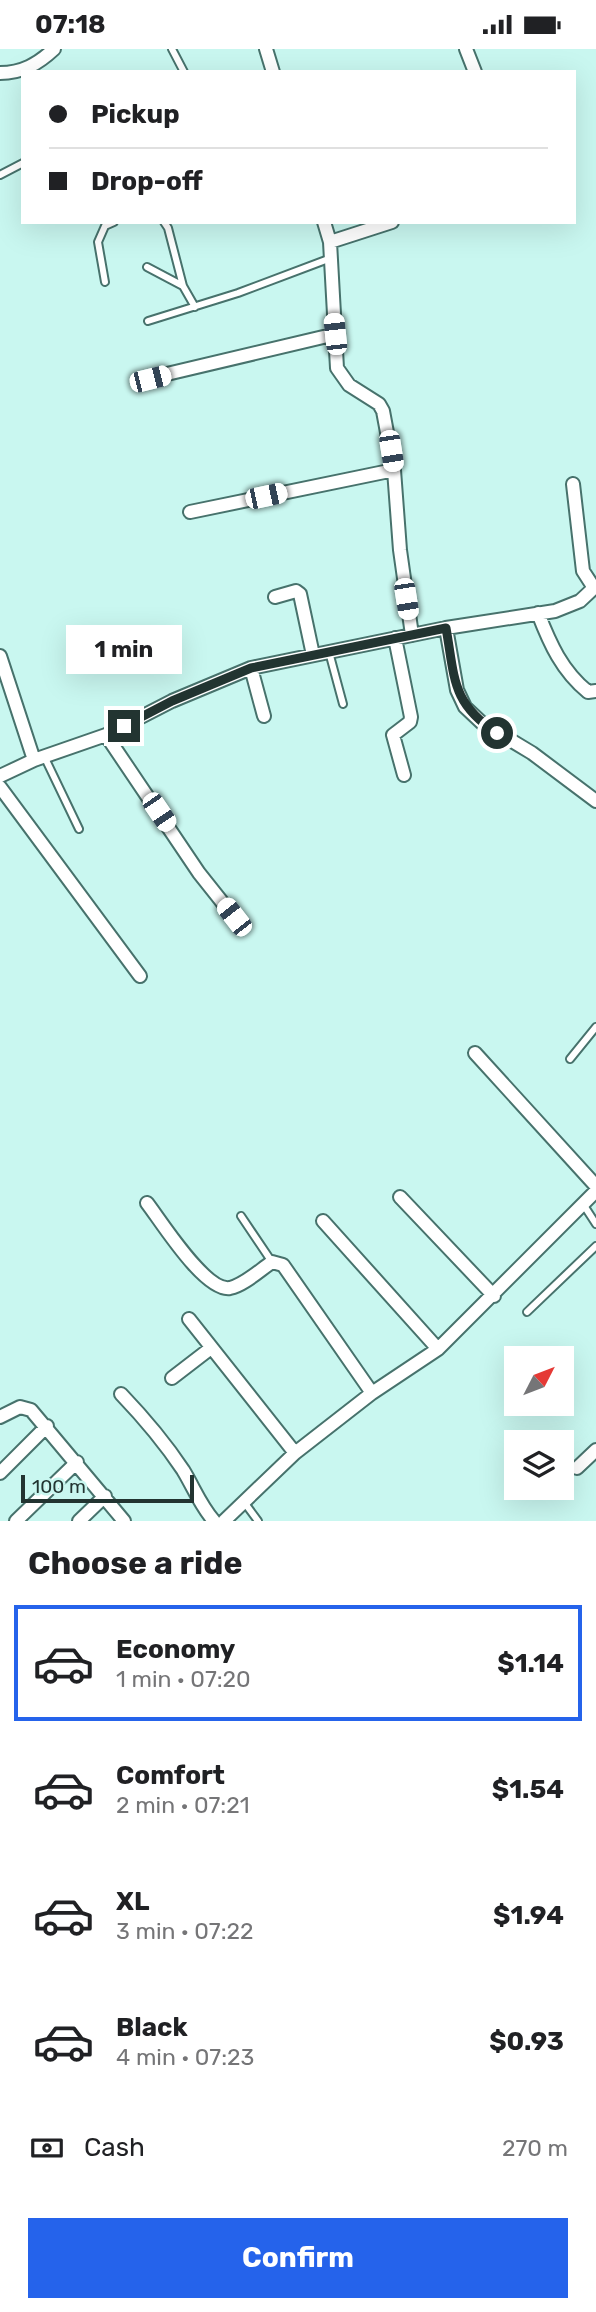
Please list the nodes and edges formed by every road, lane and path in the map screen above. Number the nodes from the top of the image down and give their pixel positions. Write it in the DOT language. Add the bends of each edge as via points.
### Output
graph roads {
  1 [pos="54,49"];
  2 [pos="172,49"];
  3 [pos="266,49"];
  4 [pos="466,49"];
  5 [pos="31,69"];
  6 [pos="183,70"];
  7 [pos="272,70"];
  8 [pos="474,70"];
  9 [pos="21,72"];
  10 [pos="0,73"];
  11 [pos="21,164"];
  12 [pos="0,175"];
  13 [pos="110,224"];
  14 [pos="165,224"];
  15 [pos="325,224"];
  16 [pos="385,224"];
  17 [pos="330,241"];
  18 [pos="331,258"];
  19 [pos="147,267"];
  20 [pos="105,282"];
  21 [pos="183,286"];
  22 [pos="195,307"];
  23 [pos="148,321"];
  24 [pos="335,334"];
  25 [pos="150,379"];
  26 [pos="394,470"];
  27 [pos="573,484"];
  28 [pos="190,512"];
  29 [pos="595,587"];
  30 [pos="275,597"];
  31 [pos="538,613"];
  32 [pos="446,628"];
  33 [pos="412,635"];
  34 [pos="395,638"];
  35 [pos="329,652"];
  36 [pos="313,655"];
  37 [pos="0,656"];
  38 [pos="251,668"];
  39 [pos="596,691"];
  40 [pos="343,704"];
  41 [pos="264,716"];
  42 [pos="106,735"];
  43 [pos="39,758"];
  44 [pos="404,775"];
  45 [pos="0,776"];
  46 [pos="0,787"];
  47 [pos="596,801"];
  48 [pos="79,829"];
  49 [pos="234,917"];
  50 [pos="140,976"];
  51 [pos="596,1027"];
  52 [pos="475,1053"];
  53 [pos="570,1059"];
  54 [pos="596,1188"];
  55 [pos="400,1197"];
  56 [pos="146,1203"];
  57 [pos="583,1204"];
  58 [pos="242,1216"];
  59 [pos="323,1221"];
  60 [pos="596,1224"];
  61 [pos="596,1246"];
  62 [pos="272,1262"];
  63 [pos="494,1296"];
  64 [pos="527,1311"];
  65 [pos="189,1319"];
  66 [pos="211,1348"];
  67 [pos="438,1349"];
  68 [pos="172,1378"];
  69 [pos="372,1393"];
  70 [pos="121,1394"];
  71 [pos="0,1417"];
  72 [pos="47,1426"];
  73 [pos="596,1450"];
  74 [pos="295,1453"];
  75 [pos="77,1462"];
  76 [pos="577,1468"];
  77 [pos="0,1473"];
  78 [pos="105,1496"];
  79 [pos="244,1502"];
  80 [pos="16,1521"];
  81 [pos="79,1521"];
  82 [pos="124,1521"];
  83 [pos="214,1521"];
  84 [pos="225,1521"];
  85 [pos="258,1521"];
  1 -- 5 [label="street"];
  2 -- 6 [label="lane"];
  3 -- 7 [label="street"];
  4 -- 8 [label="street"];
  9 -- 10 [label="street"];
  11 -- 12 [label="lane"];
  13 -- 20 [label="lane" via="98,242"];
  14 -- 21 [label="lane"];
  15 -- 17 [label="street"];
  16 -- 17 [label="street"];
  17 -- 18 [label="street"];
  18 -- 22 [label="lane"];
  18 -- 24 [label="street"];
  19 -- 21 [label="lane"];
  21 -- 22 [label="lane"];
  22 -- 23 [label="lane"];
  24 -- 25 [label="street"];
  24 -- 26 [label="street" via="342,378 383,411"];
  26 -- 28 [label="street"];
  26 -- 33 [label="street"];
  27 -- 29 [label="street" via="583,571"];
  29 -- 31 [label="street" via="570,607"];
  30 -- 36 [label="street" via="300,594"];
  31 -- 32 [label="street"];
  31 -- 39 [label="street" via="550,645 571,677 588,692"];
  32 -- 33 [label="street"];
  32 -- 47 [label="street" via="457,690 465,707"];
  33 -- 34 [label="street"];
  34 -- 35 [label="street"];
  34 -- 44 [label="street" via="411,717 393,735"];
  35 -- 36 [label="street"];
  35 -- 40 [label="lane"];
  36 -- 38 [label="street"];
  37 -- 43 [label="street"];
  38 -- 41 [label="street"];
  38 -- 42 [label="street"];
  42 -- 43 [label="street"];
  42 -- 49 [label="street"];
  43 -- 45 [label="street"];
  43 -- 48 [label="lane"];
  46 -- 50 [label="street"];
  51 -- 53 [label="lane"];
  52 -- 54 [label="street"];
  54 -- 57 [label="street"];
  55 -- 63 [label="street"];
  56 -- 62 [label="street" via="193,1265 220,1286 232,1287"];
  57 -- 60 [label="lane"];
  57 -- 63 [label="street"];
  58 -- 62 [label="lane"];
  59 -- 67 [label="street"];
  61 -- 64 [label="lane"];
  62 -- 69 [label="street" via="288,1270"];
  63 -- 67 [label="street"];
  65 -- 66 [label="street"];
  66 -- 68 [label="street"];
  66 -- 74 [label="street"];
  67 -- 69 [label="street"];
  69 -- 74 [label="street"];
  70 -- 83 [label="street" via="163,1442"];
  71 -- 72 [label="street" via="27,1407"];
  72 -- 75 [label="street"];
  72 -- 77 [label="street"];
  73 -- 76 [label="street"];
  74 -- 79 [label="street"];
  75 -- 78 [label="street"];
  75 -- 80 [label="street"];
  78 -- 81 [label="street"];
  78 -- 82 [label="street"];
  79 -- 84 [label="street"];
  79 -- 85 [label="lane"];
}
